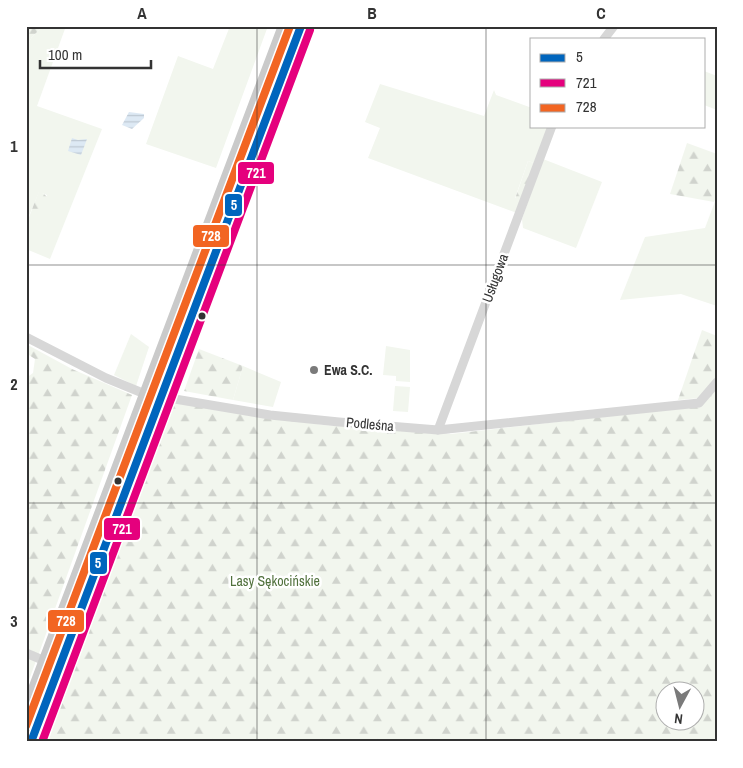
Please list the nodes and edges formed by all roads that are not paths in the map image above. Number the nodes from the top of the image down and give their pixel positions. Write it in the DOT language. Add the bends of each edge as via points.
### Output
graph roads {
  1 [pos="285,26"];
  2 [pos="301,26"];
  3 [pos="614,26"];
  4 [pos="605,38"];
  5 [pos="551,128"];
  6 [pos="26,337"];
  7 [pos="717,382"];
  8 [pos="145,394"];
  9 [pos="163,396"];
  10 [pos="438,430"];
  11 [pos="26,653"];
  12 [pos="46,661"];
  13 [pos="26,713"];
  14 [pos="31,742"];
  1 -- 8 [label="main road"];
  2 -- 9 [label="main road"];
  3 -- 4 [label="street"];
  5 -- 10 [label="street, Usługowa"];
  6 -- 8 [label="street, Podleśna"];
  7 -- 10 [label="street, Podleśna" via="699,403"];
  8 -- 9 [label="street, Podleśna"];
  8 -- 12 [label="main road"];
  9 -- 10 [label="street, Podleśna" via="270,415"];
  9 -- 14 [label="main road"];
  11 -- 12 [label="street"];
  12 -- 13 [label="main road"];
}
